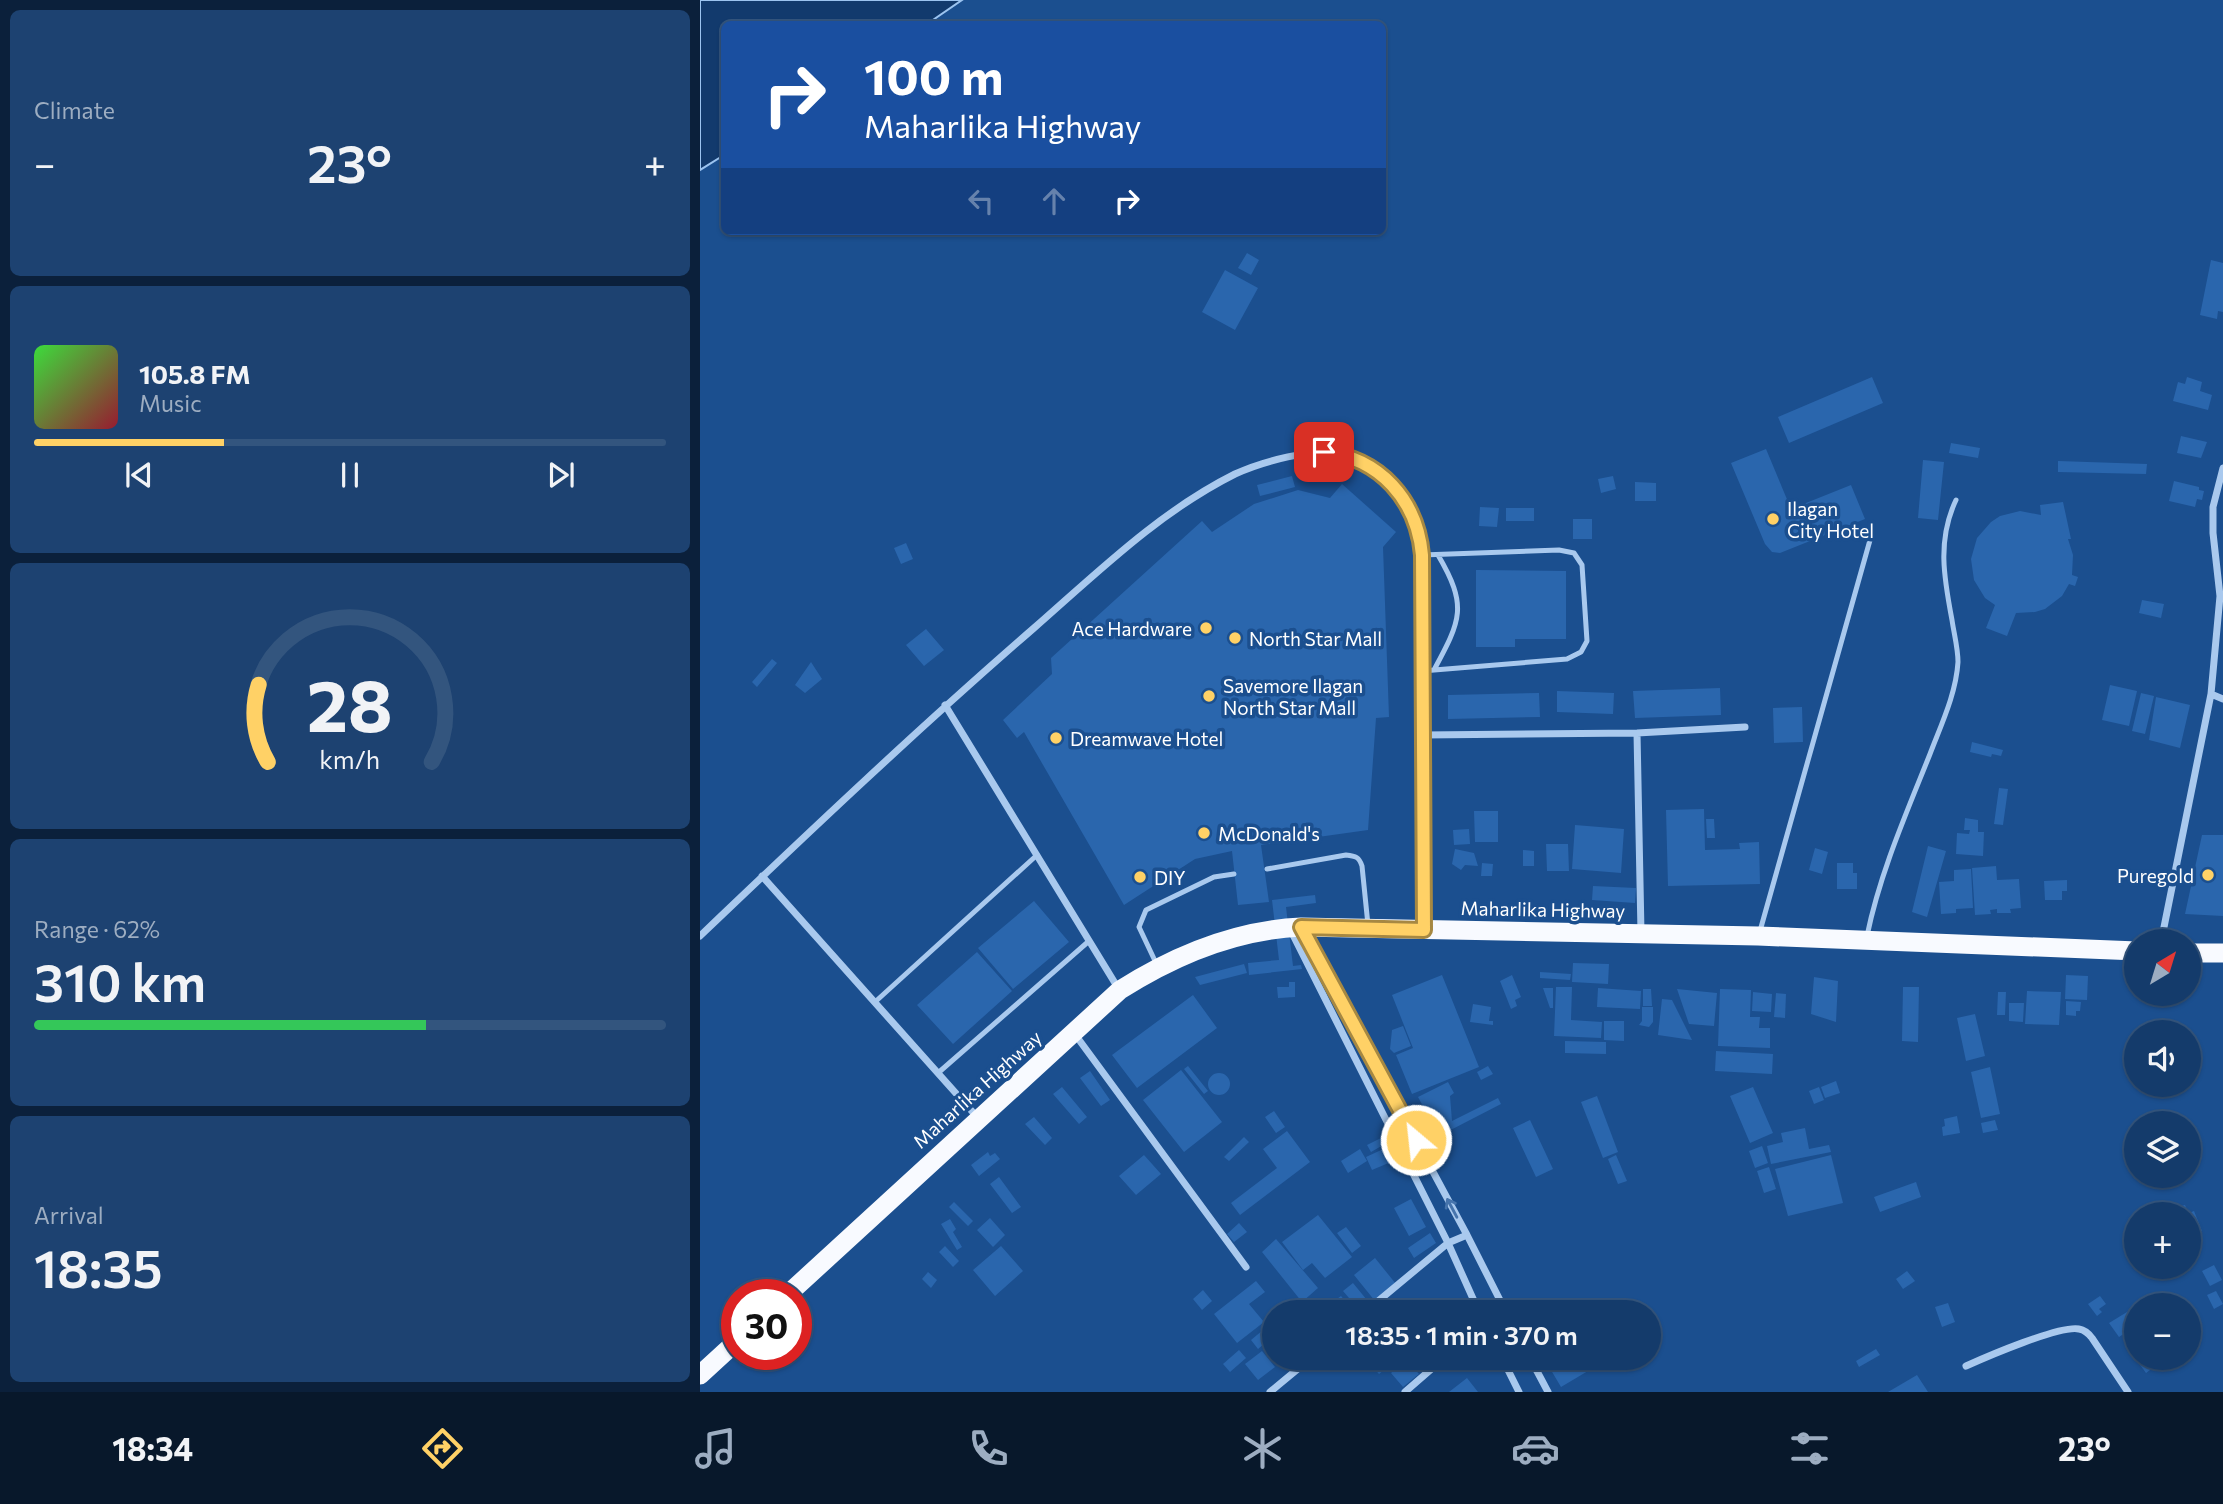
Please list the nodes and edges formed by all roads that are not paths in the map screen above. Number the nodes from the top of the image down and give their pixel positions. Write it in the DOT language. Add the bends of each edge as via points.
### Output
graph roads {
  1 [pos="2223,468"];
  2 [pos="1955,500"];
  3 [pos="2223,503"];
  4 [pos="2213,507"];
  5 [pos="1872,533"];
  6 [pos="1422,555"];
  7 [pos="1438,555"];
  8 [pos="1434,670"];
  9 [pos="1422,671"];
  10 [pos="2211,694"];
  11 [pos="2223,699"];
  12 [pos="945,705"];
  13 [pos="1745,727"];
  14 [pos="1637,733"];
  15 [pos="1423,735"];
  16 [pos="1037,855"];
  17 [pos="1267,870"];
  18 [pos="1234,874"];
  19 [pos="762,876"];
  20 [pos="1295,927"];
  21 [pos="1368,928"];
  22 [pos="2164,929"];
  23 [pos="1424,930"];
  24 [pos="1641,933"];
  25 [pos="700,936"];
  26 [pos="1758,936"];
  27 [pos="1867,939"];
  28 [pos="1090,941"];
  29 [pos="2124,950"];
  30 [pos="2202,953"];
  31 [pos="2223,953"];
  32 [pos="1158,967"];
  33 [pos="1119,990"];
  34 [pos="874,1002"];
  35 [pos="1074,1032"];
  36 [pos="938,1073"];
  37 [pos="978,1118"];
  38 [pos="1467,1235"];
  39 [pos="1448,1242"];
  40 [pos="1246,1267"];
  41 [pos="804,1279"];
  42 [pos="1379,1300"];
  43 [pos="1474,1300"];
  44 [pos="1500,1300"];
  45 [pos="721,1356"];
  46 [pos="1966,1366"];
  47 [pos="1297,1370"];
  48 [pos="1430,1370"];
  49 [pos="1508,1370"];
  50 [pos="1536,1370"];
  51 [pos="700,1375"];
  52 [pos="1270,1392"];
  53 [pos="1405,1392"];
  54 [pos="1519,1392"];
  55 [pos="1548,1392"];
  56 [pos="2128,1392"];
  1 -- 4 [label="street"];
  2 -- 27 [label="lane" via="1942,544 1958,664 1949,704 1887,863"];
  3 -- 4 [label="street"];
  4 -- 10 [label="street" via="2220,596"];
  5 -- 26 [label="lane"];
  6 -- 7 [label="lane"];
  6 -- 9 [label="street"];
  6 -- 12 [label="street" via="1410,509 1380,473 1362,463 1324,452 1254,467 1184,503 1138,537"];
  7 -- 8 [label="lane" via="1458,599 1456,624"];
  7 -- 8 [label="lane" via="1559,550 1574,554 1582,565 1587,641 1581,652 1567,659"];
  8 -- 9 [label="lane"];
  9 -- 15 [label="street"];
  10 -- 11 [label="street"];
  10 -- 22 [label="street"];
  12 -- 16 [label="street"];
  12 -- 19 [label="street"];
  13 -- 14 [label="street"];
  14 -- 15 [label="street"];
  14 -- 24 [label="street"];
  15 -- 23 [label="street"];
  16 -- 28 [label="street"];
  16 -- 34 [label="lane"];
  17 -- 21 [label="lane" via="1355,856 1362,866"];
  18 -- 32 [label="lane" via="1214,877 1146,910 1139,927"];
  19 -- 25 [label="street"];
  19 -- 34 [label="street"];
  20 -- 21 [label="highway, Maharlika Highway"];
  20 -- 32 [label="highway, Maharlika Highway" via="1203,946"];
  38 -- 20 [label="street, one-way"];
  20 -- 39 [label="street"];
  21 -- 23 [label="highway, Maharlika Highway"];
  23 -- 24 [label="highway, Maharlika Highway"];
  24 -- 26 [label="highway, Maharlika Highway"];
  26 -- 27 [label="highway, Maharlika Highway"];
  27 -- 29 [label="highway, Maharlika Highway"];
  28 -- 33 [label="street"];
  28 -- 36 [label="lane"];
  30 -- 31 [label="highway"];
  32 -- 33 [label="highway, Maharlika Highway"];
  33 -- 35 [label="highway, Maharlika Highway"];
  34 -- 36 [label="street"];
  35 -- 37 [label="highway, Maharlika Highway"];
  35 -- 40 [label="street"];
  36 -- 37 [label="street"];
  37 -- 41 [label="highway, Maharlika Highway"];
  38 -- 39 [label="street"];
  38 -- 44 [label="street"];
  39 -- 42 [label="street"];
  39 -- 43 [label="street"];
  45 -- 51 [label="highway"];
  46 -- 56 [label="street" via="2076,1328 2092,1338"];
  47 -- 52 [label="street"];
  48 -- 53 [label="street"];
  49 -- 54 [label="street"];
  50 -- 55 [label="street"];
}
